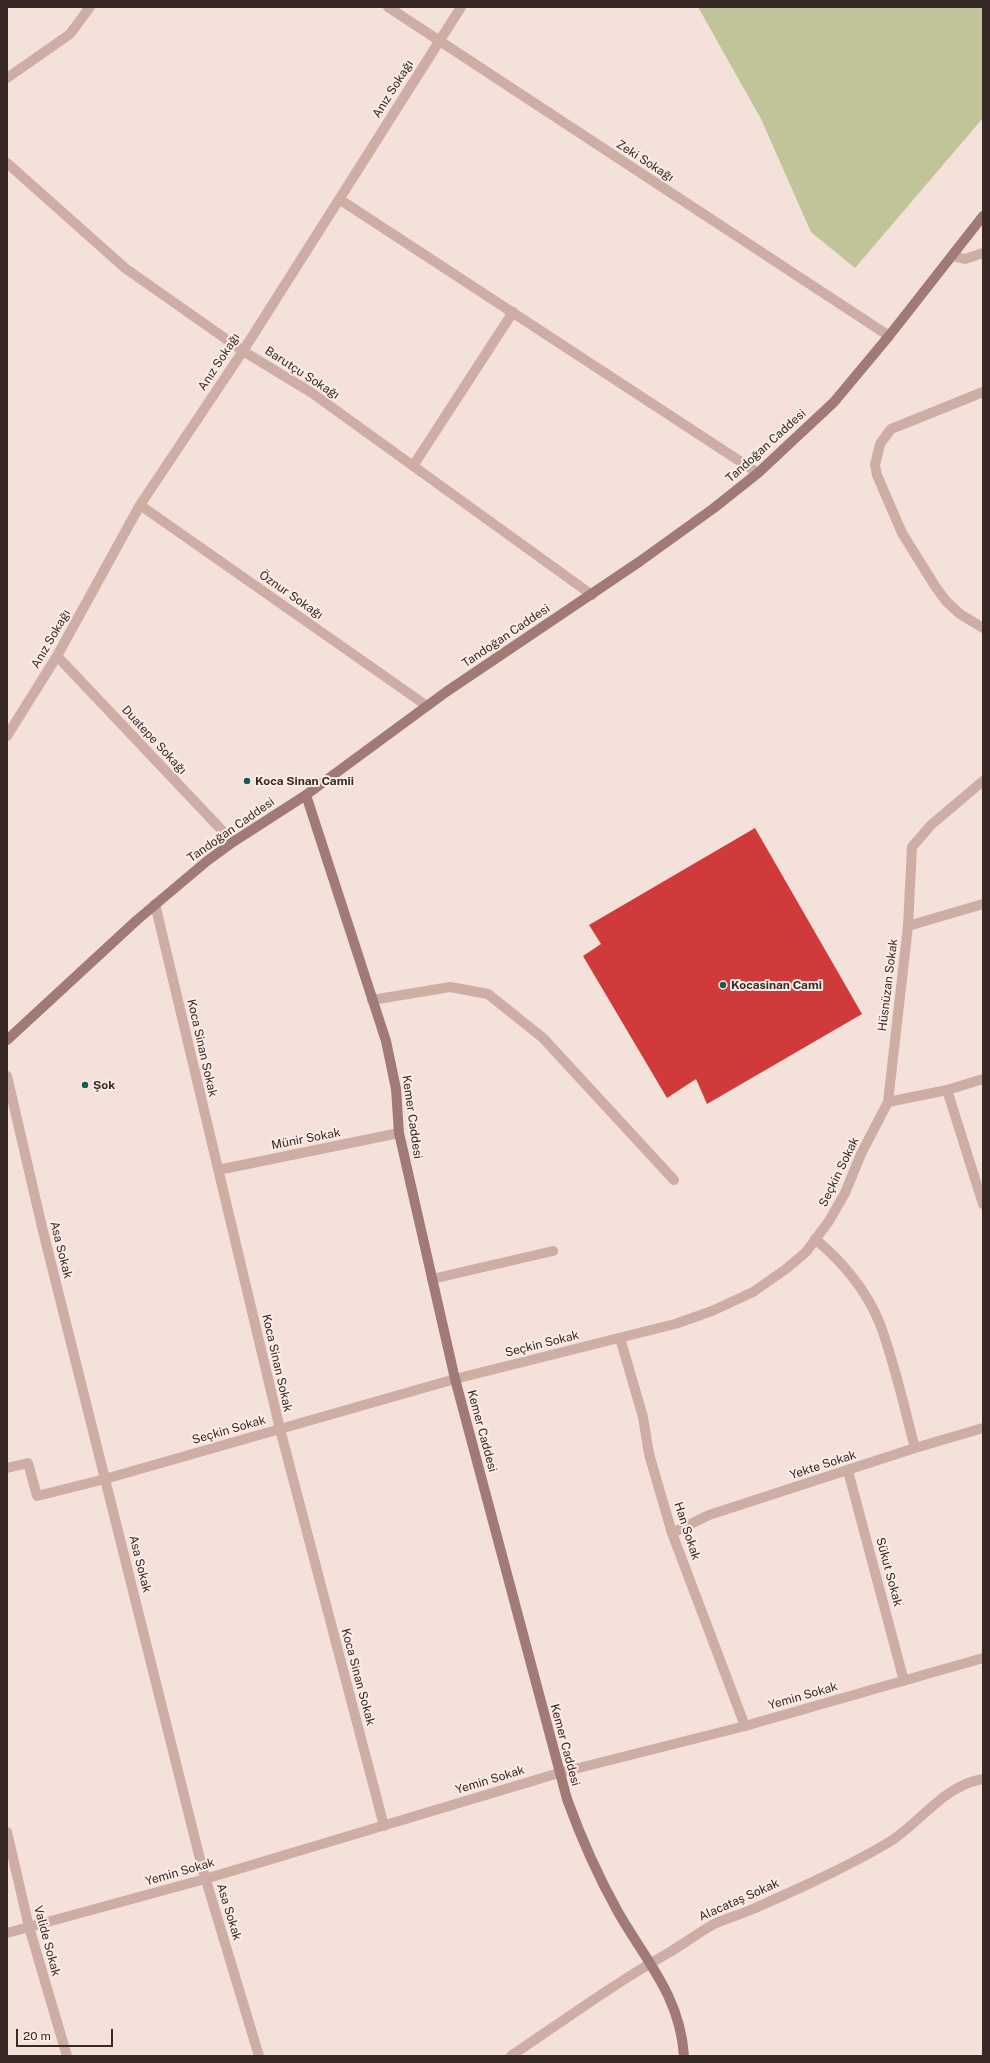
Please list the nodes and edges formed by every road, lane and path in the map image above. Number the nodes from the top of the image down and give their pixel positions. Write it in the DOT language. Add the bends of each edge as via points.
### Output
graph roads {
  1 [pos="90,7"];
  2 [pos="388,7"];
  3 [pos="461,7"];
  4 [pos="438,41"];
  5 [pos="7,78"];
  6 [pos="7,163"];
  7 [pos="339,199"];
  8 [pos="983,216"];
  9 [pos="983,253"];
  10 [pos="952,256"];
  11 [pos="512,312"];
  12 [pos="889,336"];
  13 [pos="243,351"];
  14 [pos="983,392"];
  15 [pos="413,466"];
  16 [pos="758,473"];
  17 [pos="140,505"];
  18 [pos="592,594"];
  19 [pos="983,628"];
  20 [pos="57,656"];
  21 [pos="427,706"];
  22 [pos="7,736"];
  23 [pos="983,781"];
  24 [pos="306,795"];
  25 [pos="233,842"];
  26 [pos="155,904"];
  27 [pos="983,904"];
  28 [pos="908,926"];
  29 [pos="372,1000"];
  30 [pos="7,1040"];
  31 [pos="7,1076"];
  32 [pos="983,1079"];
  33 [pos="947,1090"];
  34 [pos="888,1102"];
  35 [pos="399,1133"];
  36 [pos="218,1170"];
  37 [pos="674,1180"];
  38 [pos="983,1204"];
  39 [pos="815,1239"];
  40 [pos="553,1250"];
  41 [pos="432,1279"];
  42 [pos="620,1338"];
  43 [pos="455,1379"];
  44 [pos="983,1428"];
  45 [pos="280,1429"];
  46 [pos="915,1448"];
  47 [pos="7,1468"];
  48 [pos="848,1471"];
  49 [pos="105,1479"];
  50 [pos="672,1533"];
  51 [pos="983,1658"];
  52 [pos="904,1680"];
  53 [pos="745,1726"];
  54 [pos="559,1773"];
  55 [pos="983,1779"];
  56 [pos="384,1826"];
  57 [pos="7,1832"];
  58 [pos="205,1879"];
  59 [pos="29,1927"];
  60 [pos="7,1933"];
  61 [pos="650,1962"];
  62 [pos="67,2056"];
  63 [pos="259,2056"];
  64 [pos="511,2056"];
  65 [pos="684,2056"];
  1 -- 5 [label="street" via="70,34"];
  2 -- 4 [label="street, Zeki Sokağı"];
  3 -- 4 [label="street, Anız Sokağı"];
  4 -- 7 [label="street, Anız Sokağı"];
  4 -- 12 [label="street, Zeki Sokağı"];
  6 -- 13 [label="street, Barutçu Sokağı" via="125,268"];
  7 -- 11 [label="street"];
  7 -- 13 [label="street, Anız Sokağı"];
  8 -- 10 [label="street, Tandoğan Caddesi"];
  9 -- 10 [label="street" via="965,259"];
  10 -- 12 [label="street, Tandoğan Caddesi"];
  11 -- 15 [label="street"];
  11 -- 16 [label="street"];
  12 -- 16 [label="street, Tandoğan Caddesi" via="834,402"];
  13 -- 15 [label="street, Barutçu Sokağı" via="312,393"];
  13 -- 17 [label="street, Anız Sokağı"];
  14 -- 19 [label="street" via="891,429 880,444 875,465 876,475 902,533 935,586 960,614"];
  15 -- 18 [label="street, Barutçu Sokağı"];
  16 -- 18 [label="street, Tandoğan Caddesi" via="714,508"];
  17 -- 20 [label="street, Anız Sokağı"];
  17 -- 21 [label="street, Öznur Sokağı"];
  18 -- 21 [label="street, Tandoğan Caddesi"];
  20 -- 22 [label="street, Anız Sokağı"];
  20 -- 25 [label="street, Duatepe Sokağı"];
  21 -- 24 [label="street, Tandoğan Caddesi"];
  23 -- 28 [label="street" via="931,826 912,847"];
  24 -- 25 [label="street, Tandoğan Caddesi"];
  24 -- 29 [label="street, Kemer Caddesi"];
  25 -- 26 [label="street, Tandoğan Caddesi"];
  26 -- 30 [label="street, Tandoğan Caddesi"];
  26 -- 36 [label="street, Koca Sinan Sokak"];
  27 -- 28 [label="street, Hüsnüzan Sokak"];
  28 -- 34 [label="street, Hüsnüzan Sokak"];
  29 -- 35 [label="street, Kemer Caddesi" via="391,1064 396,1089"];
  29 -- 37 [label="street" via="450,987 488,994 543,1038"];
  31 -- 49 [label="street, Asa Sokak"];
  32 -- 33 [label="street"];
  33 -- 34 [label="street"];
  33 -- 38 [label="street"];
  34 -- 39 [label="street, Seçkin Sokak" via="861,1154 845,1194"];
  35 -- 36 [label="street, Münir Sokak"];
  35 -- 41 [label="street, Kemer Caddesi"];
  36 -- 45 [label="street, Koca Sinan Sokak"];
  39 -- 42 [label="street, Seçkin Sokak" via="806,1252 753,1292 712,1311 675,1324"];
  39 -- 46 [label="street" via="842,1265 880,1323"];
  40 -- 41 [label="street"];
  41 -- 43 [label="street, Kemer Caddesi"];
  42 -- 43 [label="street, Seçkin Sokak"];
  42 -- 50 [label="street, Han Sokak"];
  43 -- 45 [label="street, Seçkin Sokak"];
  43 -- 54 [label="street, Kemer Caddesi"];
  44 -- 46 [label="street, Yekte Sokak"];
  45 -- 49 [label="street, Seçkin Sokak"];
  45 -- 56 [label="street, Koca Sinan Sokak"];
  46 -- 48 [label="street, Yekte Sokak"];
  47 -- 49 [label="street, Seçkin Sokak" via="28,1463 37,1496"];
  48 -- 50 [label="street, Yekte Sokak" via="709,1515"];
  48 -- 52 [label="street, Sükut Sokak"];
  49 -- 58 [label="street, Asa Sokak"];
  50 -- 53 [label="street, Han Sokak"];
  51 -- 52 [label="street, Yemin Sokak"];
  52 -- 53 [label="street, Yemin Sokak"];
  53 -- 54 [label="street, Yemin Sokak"];
  54 -- 56 [label="street, Yemin Sokak"];
  54 -- 61 [label="street, Kemer Caddesi" via="566,1799 592,1863"];
  55 -- 61 [label="street, Alacataş Sokak" via="974,1780 932,1806 888,1843 802,1887 715,1924"];
  56 -- 58 [label="street, Yemin Sokak"];
  57 -- 59 [label="street, Valide Sokak"];
  58 -- 59 [label="street, Yemin Sokak"];
  58 -- 63 [label="street, Asa Sokak"];
  59 -- 60 [label="street, Yemin Sokak"];
  59 -- 62 [label="street, Valide Sokak"];
  61 -- 64 [label="street, Alacataş Sokak"];
  61 -- 65 [label="street, Kemer Caddesi" via="674,2006 680,2024"];
}
